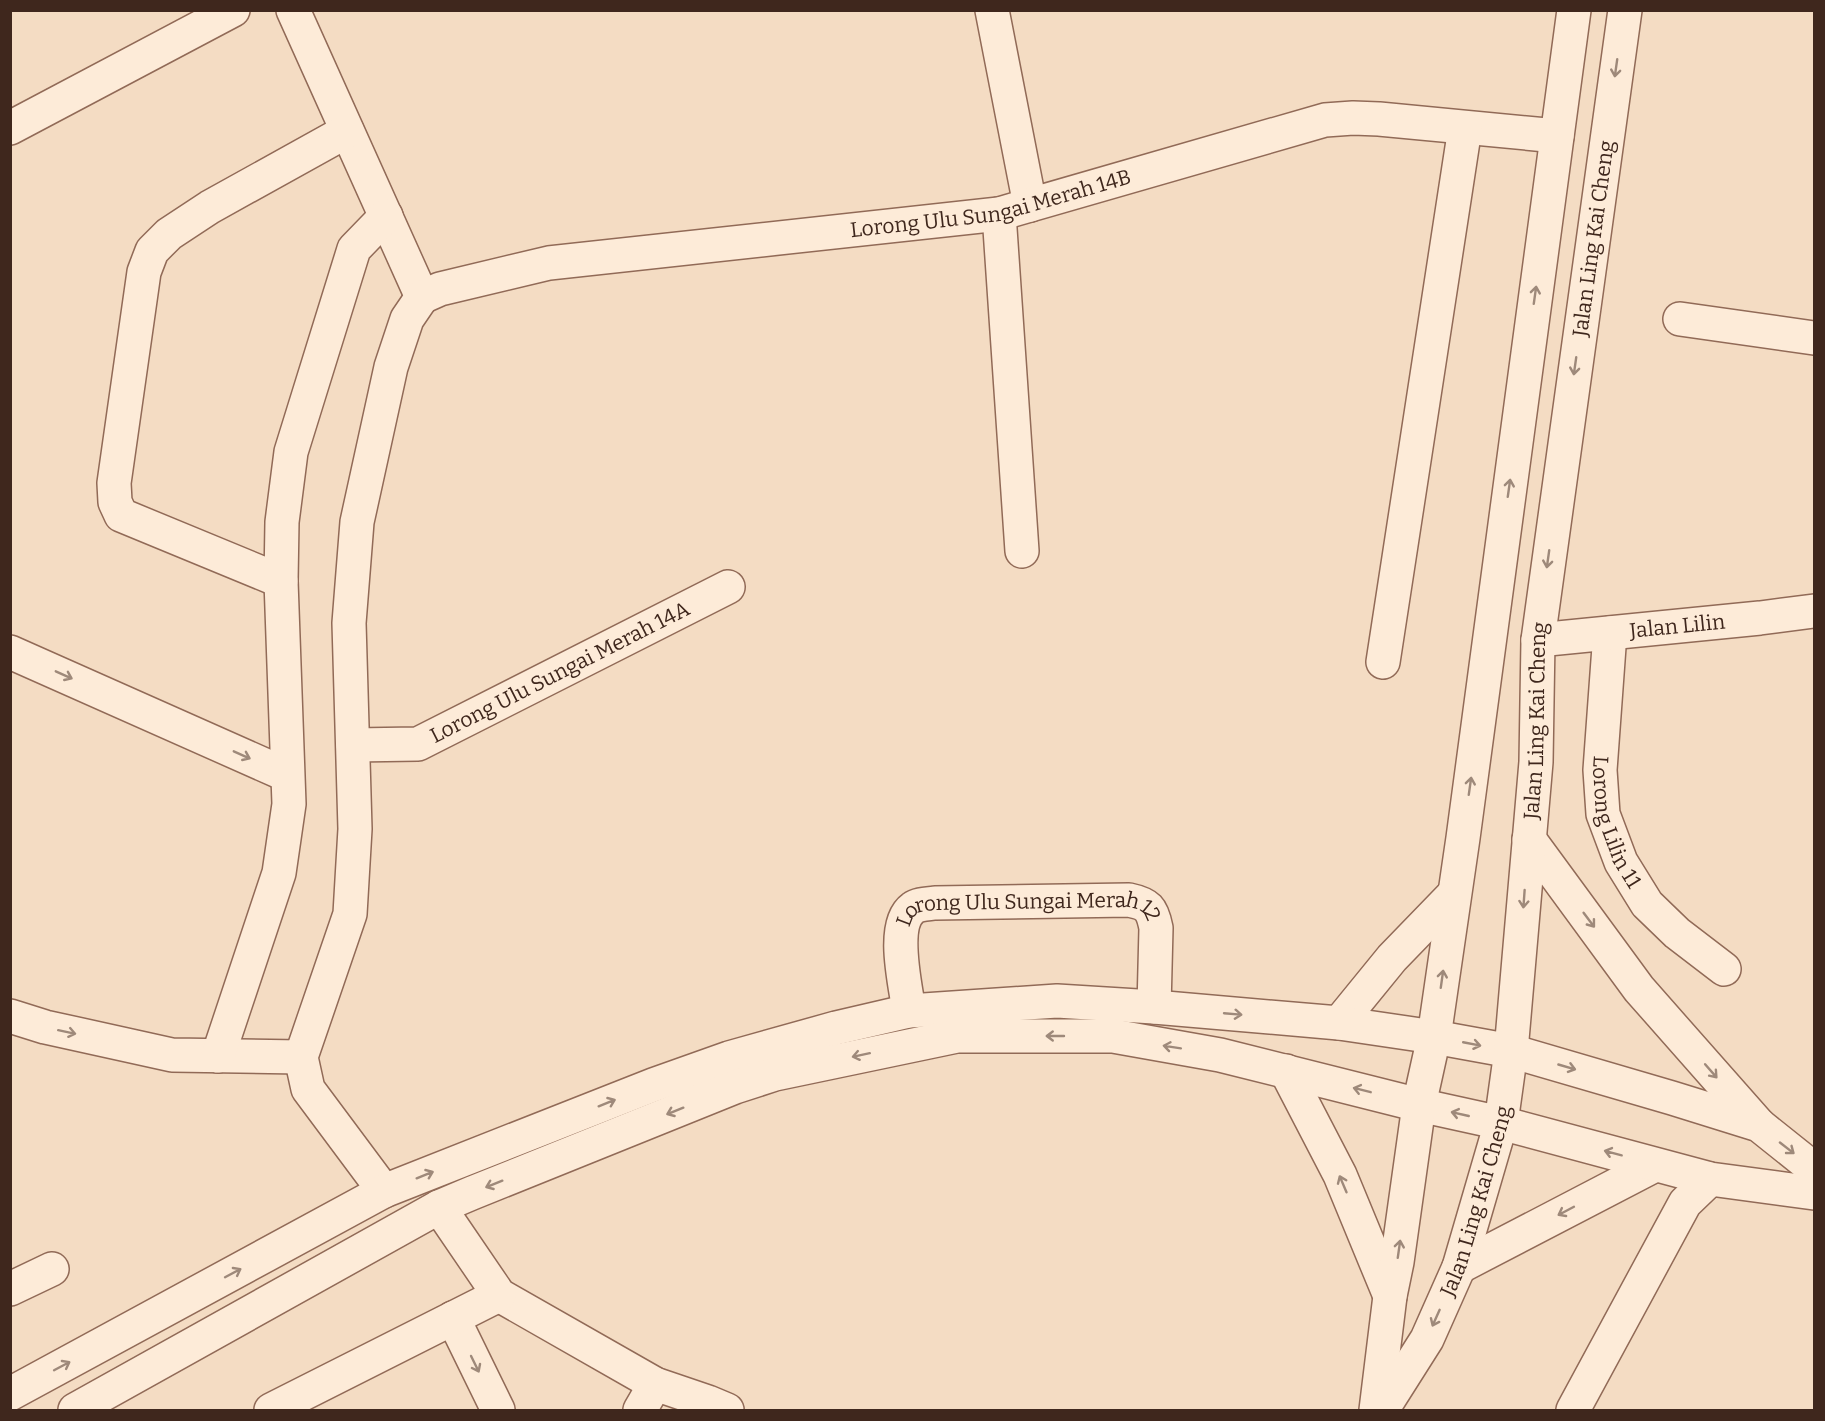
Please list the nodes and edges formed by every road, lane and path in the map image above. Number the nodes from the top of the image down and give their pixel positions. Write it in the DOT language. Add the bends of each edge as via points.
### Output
graph roads {
  1 [pos="233,10"];
  2 [pos="293,10"];
  3 [pos="993,10"];
  4 [pos="1574,10"];
  5 [pos="1624,10"];
  6 [pos="10,128"];
  7 [pos="1465,128"];
  8 [pos="347,131"];
  9 [pos="1557,136"];
  10 [pos="1030,205"];
  11 [pos="999,214"];
  12 [pos="386,216"];
  13 [pos="422,297"];
  14 [pos="1680,320"];
  15 [pos="1815,338"];
  16 [pos="1022,551"];
  17 [pos="280,581"];
  18 [pos="728,587"];
  19 [pos="1815,611"];
  20 [pos="1610,633"];
  21 [pos="1538,640"];
  22 [pos="10,652"];
  23 [pos="1383,662"];
  24 [pos="353,745"];
  25 [pos="287,775"];
  26 [pos="1529,839"];
  27 [pos="1454,894"];
  28 [pos="1724,969"];
  29 [pos="1154,1007"];
  30 [pos="909,1011"];
  31 [pos="10,1016"];
  32 [pos="1339,1023"];
  33 [pos="1434,1037"];
  34 [pos="1511,1051"];
  35 [pos="218,1056"];
  36 [pos="301,1058"];
  37 [pos="1286,1071"];
  38 [pos="1419,1105"];
  39 [pos="1501,1123"];
  40 [pos="1759,1125"];
  41 [pos="1655,1165"];
  42 [pos="1815,1169"];
  43 [pos="1710,1179"];
  44 [pos="384,1191"];
  45 [pos="1815,1193"];
  46 [pos="439,1207"];
  47 [pos="1459,1267"];
  48 [pos="52,1269"];
  49 [pos="10,1289"];
  50 [pos="499,1295"];
  51 [pos="1390,1296"];
  52 [pos="453,1318"];
  53 [pos="10,1394"];
  54 [pos="648,1397"];
  55 [pos="75,1410"];
  56 [pos="271,1410"];
  57 [pos="498,1410"];
  58 [pos="726,1410"];
  59 [pos="1376,1410"];
  60 [pos="1382,1410"];
  61 [pos="1573,1410"];
  1 -- 6 [label="street"];
  2 -- 8 [label="street"];
  3 -- 10 [label="street"];
  4 -- 9 [label="street"];
  5 -- 21 [label="street, Jalan Ling Kai Cheng, one-way"];
  7 -- 9 [label="street, Lorong Ulu Sungai Merah 14B"];
  7 -- 10 [label="street, Lorong Ulu Sungai Merah 14B" via="1378,119 1325,120"];
  7 -- 23 [label="street"];
  8 -- 12 [label="street"];
  8 -- 17 [label="street" via="169,234 152,252 144,272 114,483 115,502 121,515"];
  27 -- 9 [label="street, one-way"];
  10 -- 11 [label="street, Lorong Ulu Sungai Merah 14B"];
  11 -- 13 [label="street, Lorong Ulu Sungai Merah 14B" via="549,263 440,289"];
  11 -- 16 [label="street"];
  12 -- 13 [label="street"];
  12 -- 17 [label="street" via="354,249 291,452 282,522"];
  13 -- 24 [label="street" via="407,319 392,368 357,522 349,623"];
  14 -- 15 [label="street"];
  17 -- 25 [label="street"];
  18 -- 24 [label="street, Lorong Ulu Sungai Merah 14A" via="418,744"];
  19 -- 20 [label="street, Jalan Lilin"];
  20 -- 21 [label="street, Jalan Lilin"];
  20 -- 28 [label="street, Lorong Lilin 11" via="1600,770 1603,814 1621,862 1647,904"];
  21 -- 26 [label="street, Jalan Ling Kai Cheng" via="1536,762"];
  22 -- 25 [label="street, one-way"];
  24 -- 36 [label="street" via="355,829 350,914"];
  25 -- 35 [label="street" via="289,804 279,873"];
  26 -- 34 [label="street, Jalan Ling Kai Cheng, one-way"];
  26 -- 40 [label="street, one-way" via="1639,989"];
  27 -- 32 [label="street" via="1392,958"];
  33 -- 27 [label="street, one-way"];
  29 -- 30 [label="street" via="1057,1002"];
  29 -- 30 [label="street, Lorong Ulu Sungai Merah 12" via="1154,917 1140,903 935,903 914,907 902,925"];
  29 -- 32 [label="street, one-way"];
  44 -- 30 [label="street, one-way" via="729,1058"];
  31 -- 35 [label="street, one-way" via="172,1055"];
  32 -- 33 [label="street"];
  33 -- 34 [label="street, one-way"];
  33 -- 38 [label="street"];
  34 -- 39 [label="street, Jalan Ling Kai Cheng"];
  34 -- 40 [label="street, one-way"];
  35 -- 36 [label="street"];
  36 -- 44 [label="street" via="308,1089"];
  38 -- 37 [label="street, one-way"];
  37 -- 46 [label="street, one-way" via="1113,1036 957,1036 745,1084"];
  51 -- 37 [label="street, one-way" via="1340,1175"];
  39 -- 38 [label="street, one-way"];
  51 -- 38 [label="street, one-way"];
  41 -- 39 [label="street, one-way"];
  39 -- 47 [label="street, Jalan Ling Kai Cheng"];
  40 -- 42 [label="street, one-way"];
  41 -- 43 [label="street"];
  41 -- 47 [label="street, one-way"];
  43 -- 45 [label="street"];
  43 -- 61 [label="street" via="1685,1203"];
  53 -- 44 [label="street, one-way"];
  46 -- 50 [label="street"];
  46 -- 55 [label="street"];
  47 -- 60 [label="street, Jalan Ling Kai Cheng, one-way" via="1427,1339"];
  48 -- 49 [label="street"];
  50 -- 52 [label="street"];
  50 -- 54 [label="street"];
  51 -- 59 [label="street"];
  52 -- 56 [label="street"];
  52 -- 57 [label="street, one-way"];
  54 -- 58 [label="street" via="708,1402"];
}
